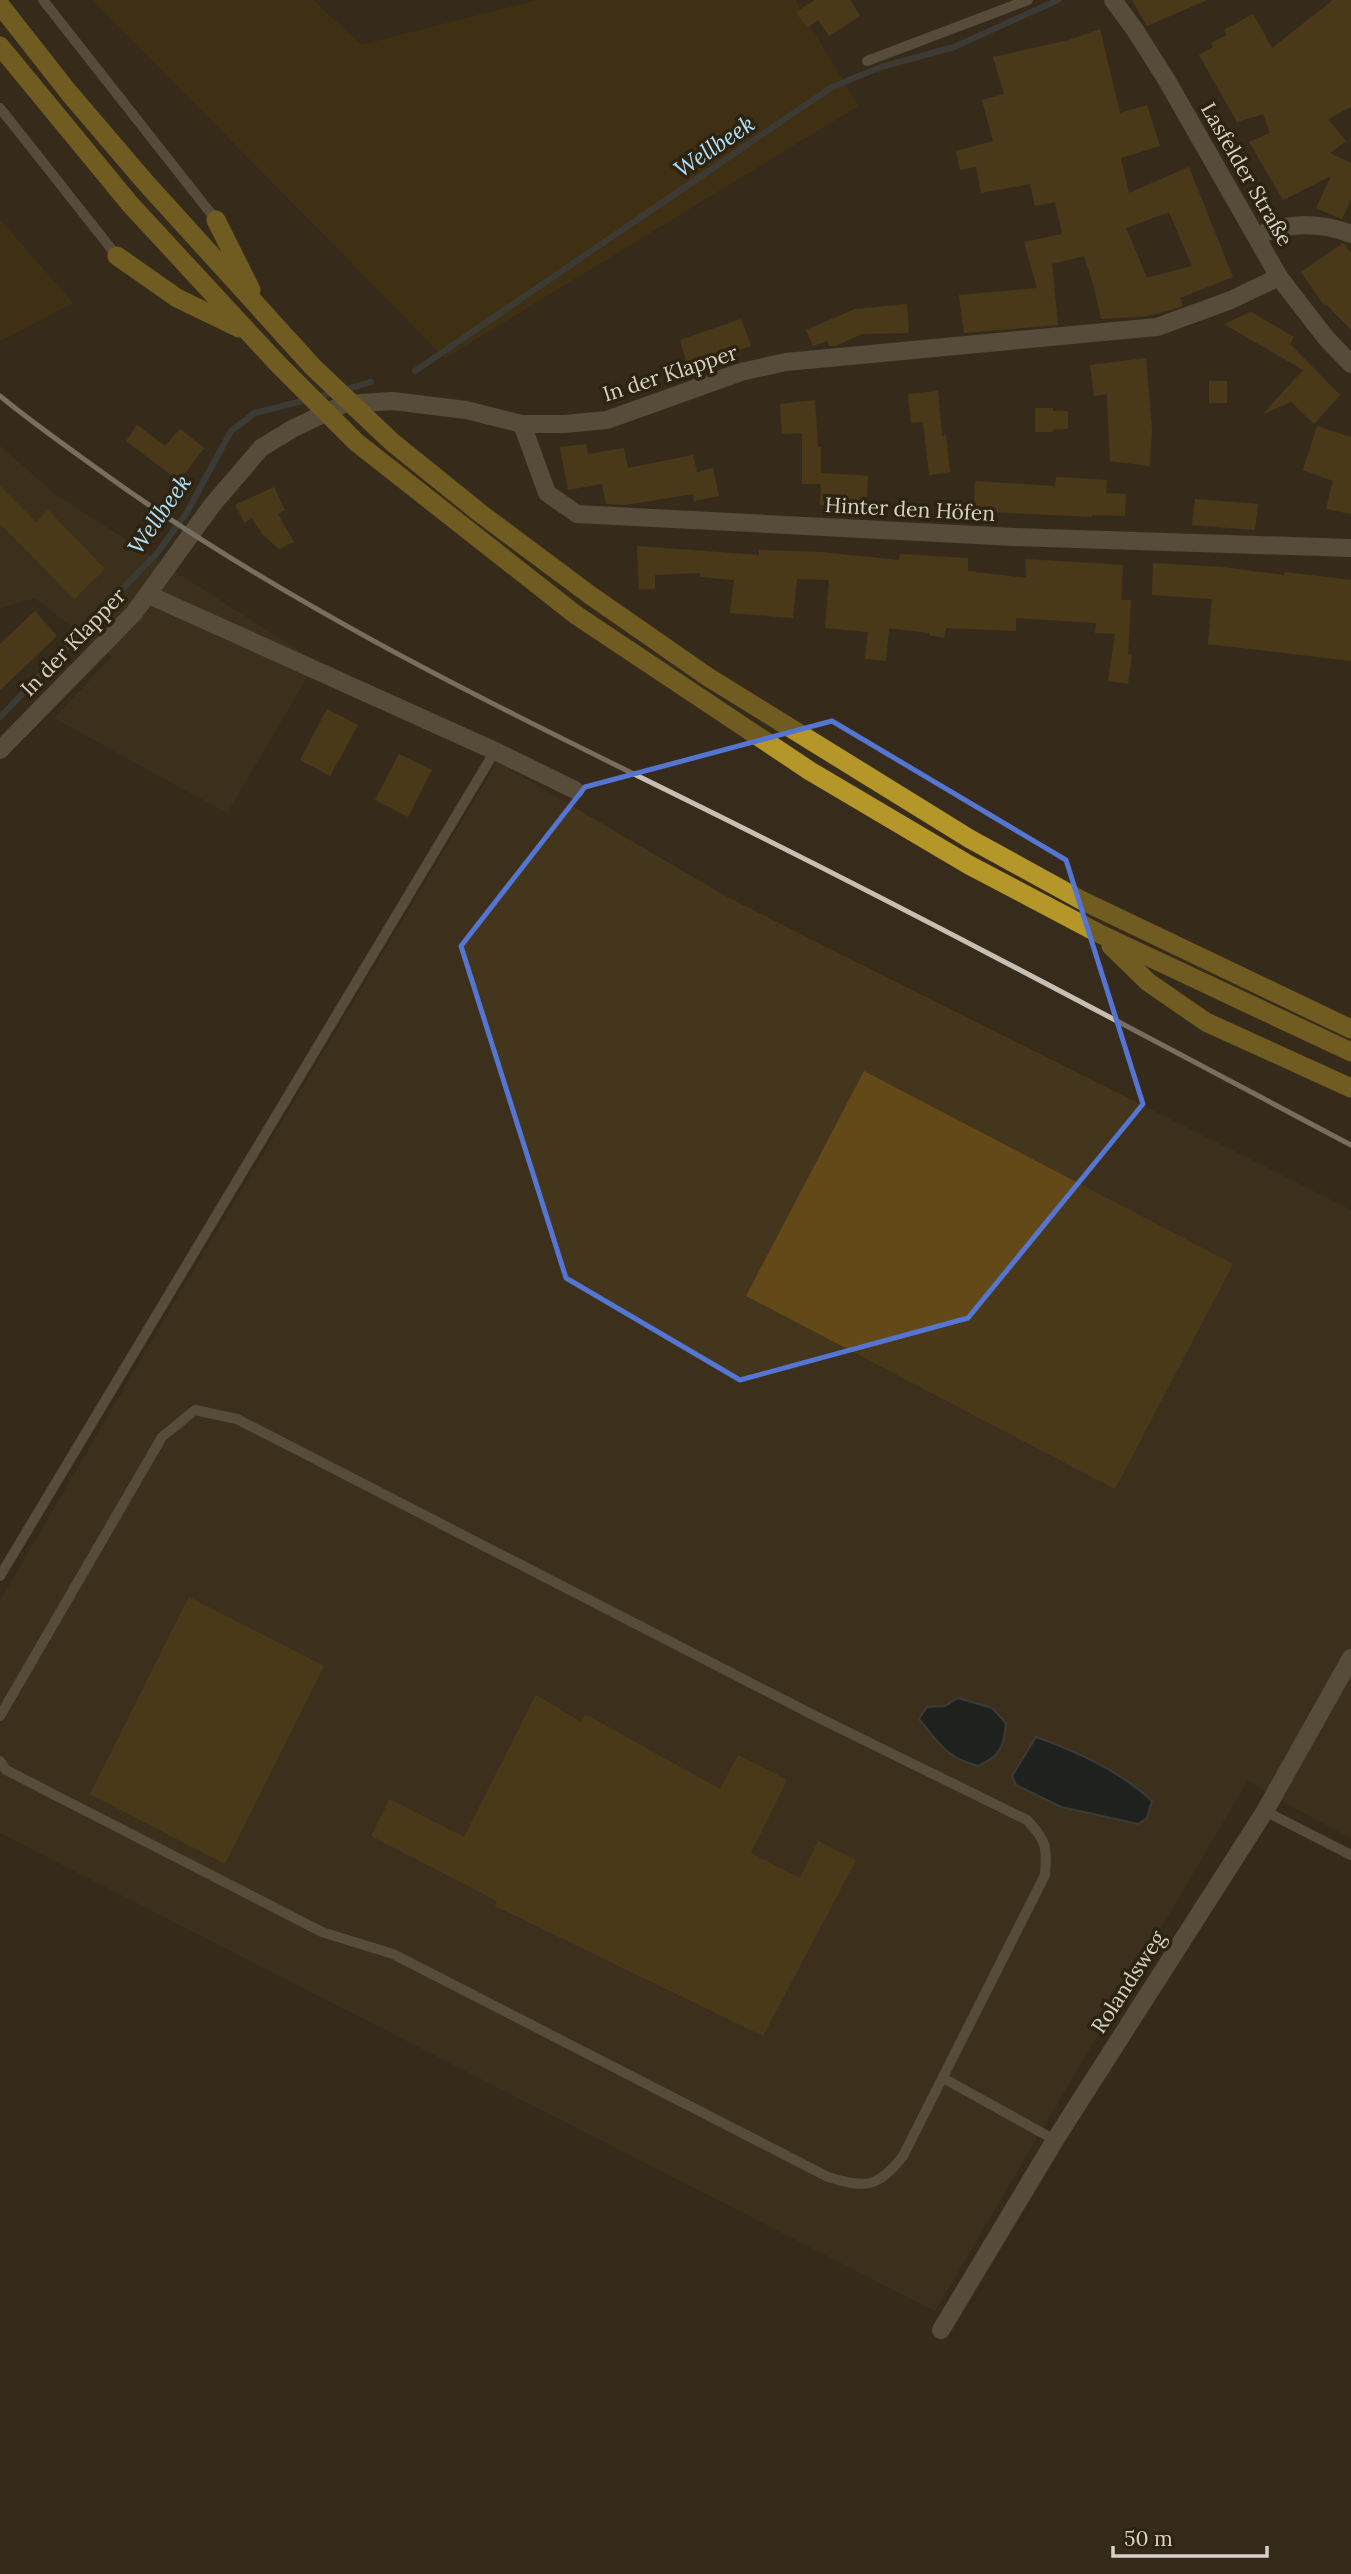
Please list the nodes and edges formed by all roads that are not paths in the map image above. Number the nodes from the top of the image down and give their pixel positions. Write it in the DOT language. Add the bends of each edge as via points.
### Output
graph roads {
  1 [pos="43,0"];
  2 [pos="1028,0"];
  3 [pos="1113,0"];
  4 [pos="0,5"];
  5 [pos="0,46"];
  6 [pos="867,61"];
  7 [pos="0,108"];
  8 [pos="216,220"];
  9 [pos="1351,234"];
  10 [pos="1257,236"];
  11 [pos="117,256"];
  12 [pos="1279,277"];
  13 [pos="261,310"];
  14 [pos="251,335"];
  15 [pos="1351,364"];
  16 [pos="522,424"];
  17 [pos="1351,548"];
  18 [pos="149,595"];
  19 [pos="0,750"];
  20 [pos="495,751"];
  21 [pos="575,790"];
  22 [pos="1098,933"];
  23 [pos="1351,1029"];
  24 [pos="1351,1052"];
  25 [pos="1351,1088"];
  26 [pos="0,1576"];
  27 [pos="1351,1658"];
  28 [pos="0,1716"];
  29 [pos="0,1761"];
  30 [pos="1265,1811"];
  31 [pos="1351,1855"];
  32 [pos="943,2077"];
  33 [pos="1055,2140"];
  34 [pos="941,2329"];
  1 -- 8 [label="lane"];
  2 -- 6 [label="lane"];
  3 -- 10 [label="street, Lasfelder Straße" via="1166,79"];
  4 -- 13 [label="highway" via="79,104"];
  5 -- 14 [label="highway" via="130,204"];
  7 -- 11 [label="lane"];
  8 -- 13 [label="highway"];
  9 -- 10 [label="street" via="1301,224 1276,227"];
  10 -- 12 [label="street, Lasfelder Straße"];
  11 -- 14 [label="highway" via="177,298"];
  12 -- 15 [label="street, Lasfelder Straße"];
  12 -- 16 [label="street, In der Klapper" via="1157,327 786,362 741,372 607,419"];
  13 -- 23 [label="highway" via="392,442 590,595 708,677 970,839 1081,900"];
  14 -- 22 [label="highway" via="356,442 576,615 810,771 969,865"];
  16 -- 17 [label="street, Hinter den Höfen" via="547,493 577,514 1014,537"];
  16 -- 18 [label="street, In der Klapper" via="466,410 393,401 344,404 261,448 213,504"];
  18 -- 19 [label="street, In der Klapper"];
  18 -- 20 [label="street, In der Klapper"];
  20 -- 21 [label="street, In der Klapper"];
  20 -- 26 [label="lane"];
  22 -- 24 [label="highway"];
  22 -- 25 [label="highway" via="1148,982 1206,1022"];
  27 -- 30 [label="street, Rolandsweg"];
  28 -- 32 [label="lane" via="162,1437 195,1410 237,1419 1027,1820 1047,1849 1045,1875"];
  29 -- 32 [label="lane" via="6,1770 322,1932 393,1954 828,2177 859,2186 892,2170"];
  30 -- 31 [label="lane"];
  30 -- 33 [label="street, Rolandsweg"];
  32 -- 33 [label="lane"];
  33 -- 34 [label="street, Rolandsweg"];
}
